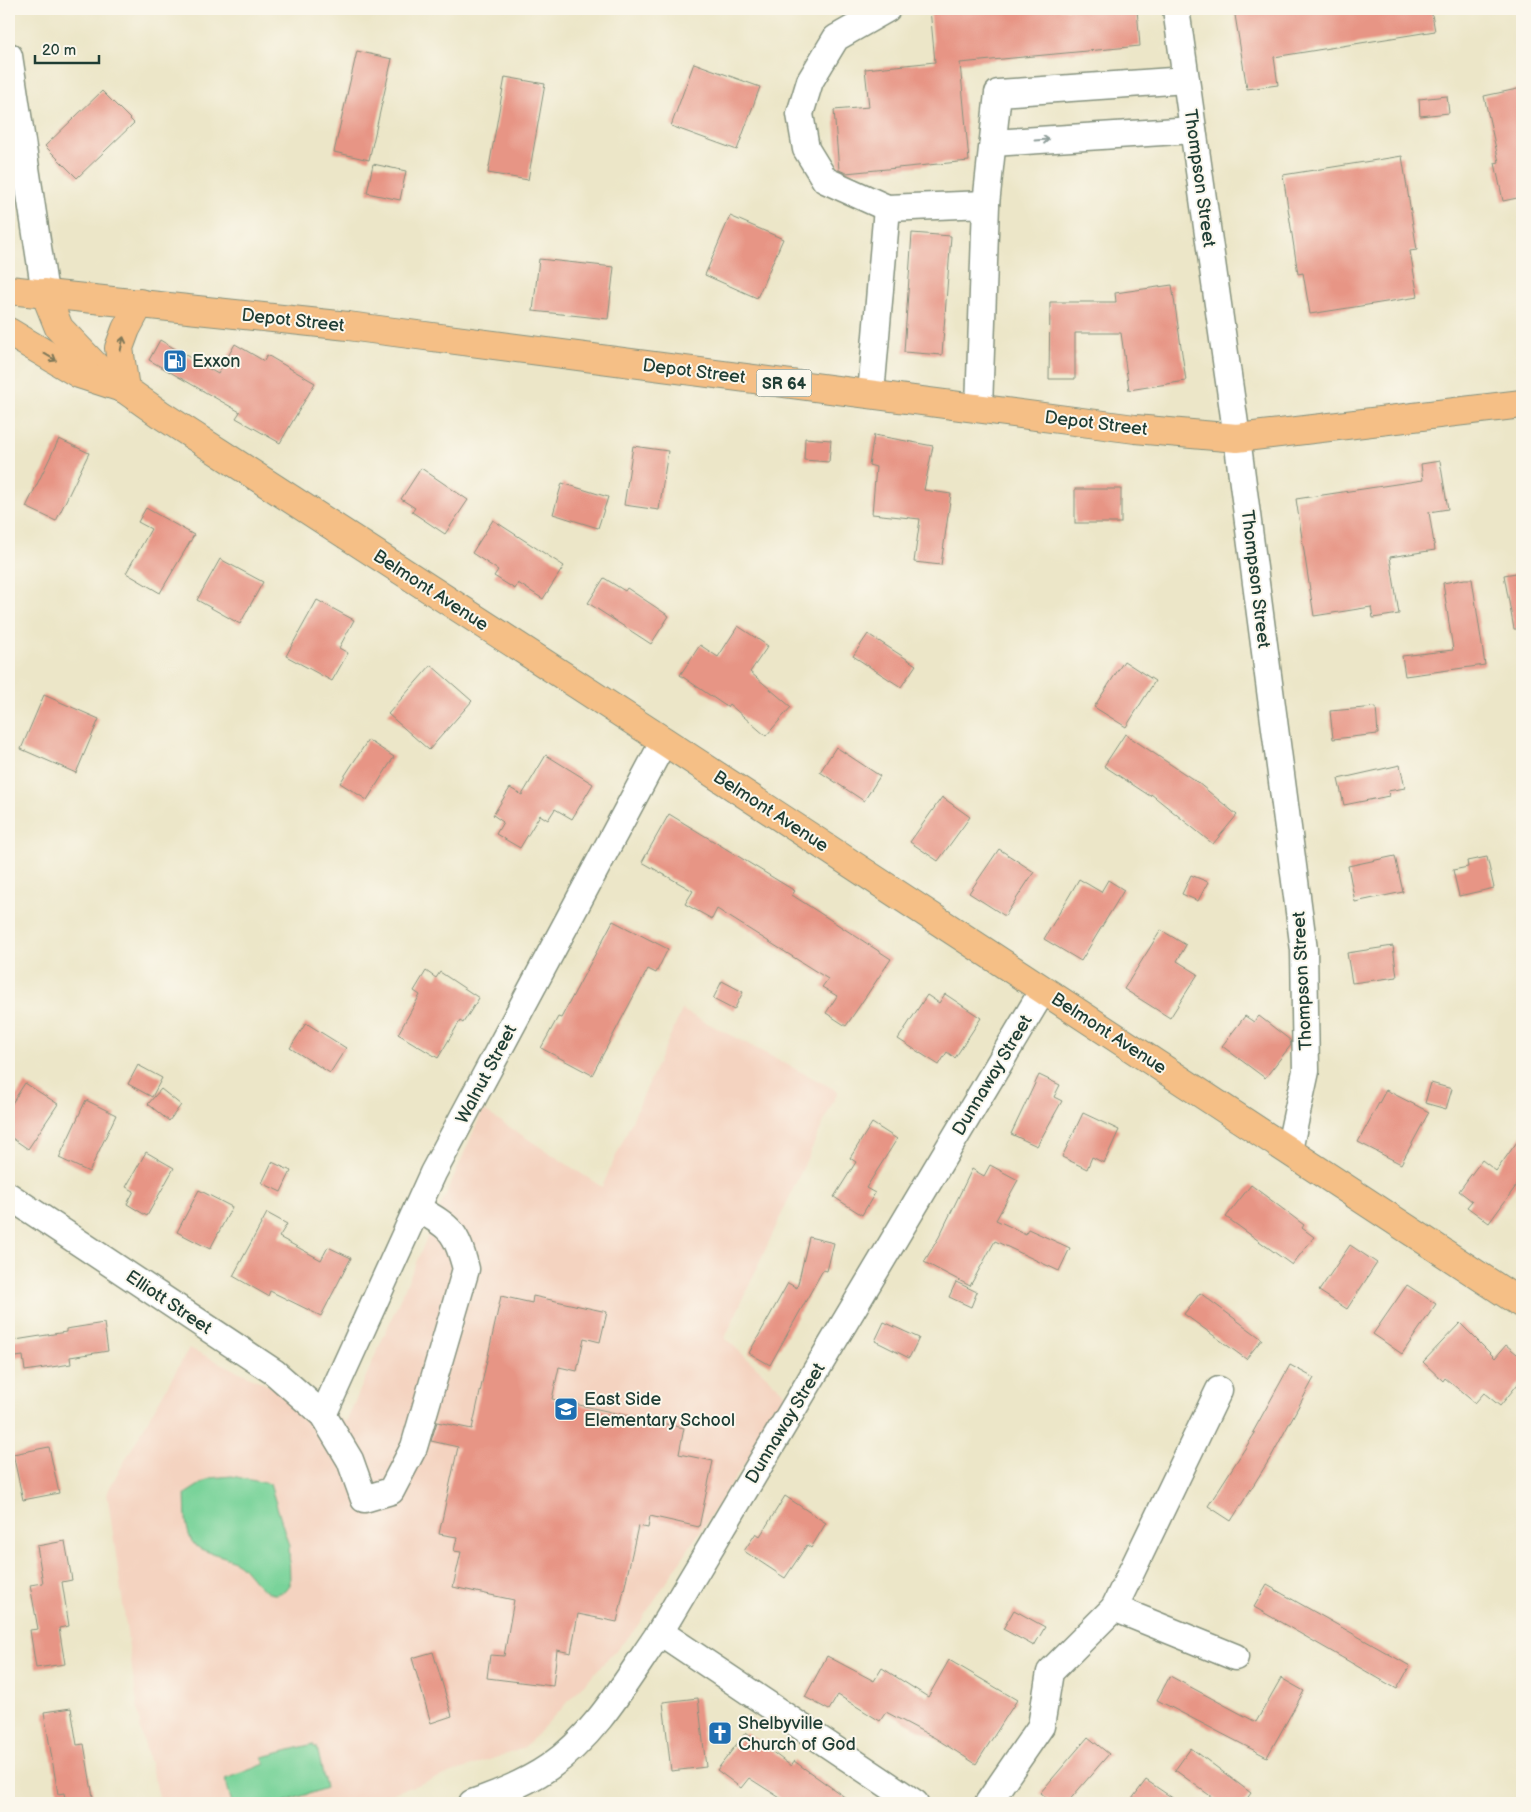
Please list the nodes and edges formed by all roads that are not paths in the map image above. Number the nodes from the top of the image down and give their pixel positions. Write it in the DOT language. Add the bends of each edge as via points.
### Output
graph roads {
  1 [pos="887,9"];
  2 [pos="1176,9"];
  3 [pos="9,56"];
  4 [pos="1186,80"];
  5 [pos="1193,130"];
  6 [pos="993,143"];
  7 [pos="986,204"];
  8 [pos="887,208"];
  9 [pos="9,290"];
  10 [pos="45,293"];
  11 [pos="140,303"];
  12 [pos="9,332"];
  13 [pos="125,389"];
  14 [pos="871,394"];
  15 [pos="1522,404"];
  16 [pos="979,408"];
  17 [pos="1237,438"];
  18 [pos="664,741"];
  19 [pos="1043,990"];
  20 [pos="1289,1150"];
  21 [pos="9,1196"];
  22 [pos="417,1208"];
  23 [pos="1522,1304"];
  24 [pos="1219,1390"];
  25 [pos="323,1415"];
  26 [pos="1114,1608"];
  27 [pos="660,1632"];
  28 [pos="1235,1657"];
  29 [pos="487,1801"];
  30 [pos="915,1803"];
  31 [pos="988,1803"];
  1 -- 8 [label="street" via="836,38 810,81 800,114 806,149 825,180"];
  2 -- 4 [label="street, Thompson Street"];
  3 -- 10 [label="street"];
  4 -- 5 [label="street, Thompson Street"];
  4 -- 6 [label="street" via="998,93"];
  6 -- 5 [label="street, one-way"];
  5 -- 17 [label="street, Thompson Street"];
  6 -- 7 [label="street"];
  7 -- 8 [label="street"];
  7 -- 16 [label="street"];
  8 -- 14 [label="street"];
  9 -- 10 [label="main road, SR 64"];
  10 -- 11 [label="main road, Depot Street / SR 64"];
  10 -- 13 [label="main road, Belmont Avenue" via="59,328 102,372"];
  13 -- 11 [label="main road, one-way" via="119,348"];
  11 -- 14 [label="main road, Depot Street / SR 64" via="348,326"];
  12 -- 13 [label="main road, one-way" via="79,374"];
  13 -- 18 [label="main road, Belmont Avenue"];
  14 -- 16 [label="main road, Depot Street / SR 64"];
  15 -- 17 [label="main road, Depot Street / SR 64"];
  16 -- 17 [label="main road, Depot Street / SR 64" via="1134,429"];
  17 -- 20 [label="street, Thompson Street" via="1304,950 1306,1071"];
  18 -- 19 [label="main road, Belmont Avenue"];
  18 -- 22 [label="street, Walnut Street" via="433,1172"];
  19 -- 20 [label="main road, Belmont Avenue"];
  19 -- 27 [label="street, Dunnaway Street"];
  20 -- 23 [label="main road, Belmont Avenue"];
  21 -- 25 [label="street, Elliott Street" via="274,1372"];
  22 -- 25 [label="street, Walnut Street"];
  22 -- 25 [label="street, Elliott Street" via="447,1226 459,1241 466,1269 414,1447 391,1491 364,1499 350,1460"];
  24 -- 26 [label="street"];
  26 -- 28 [label="street"];
  26 -- 31 [label="street" via="1050,1672 1041,1726"];
  27 -- 29 [label="street, Dunnaway Street" via="599,1719 574,1746 548,1768"];
  27 -- 30 [label="street"];
}
